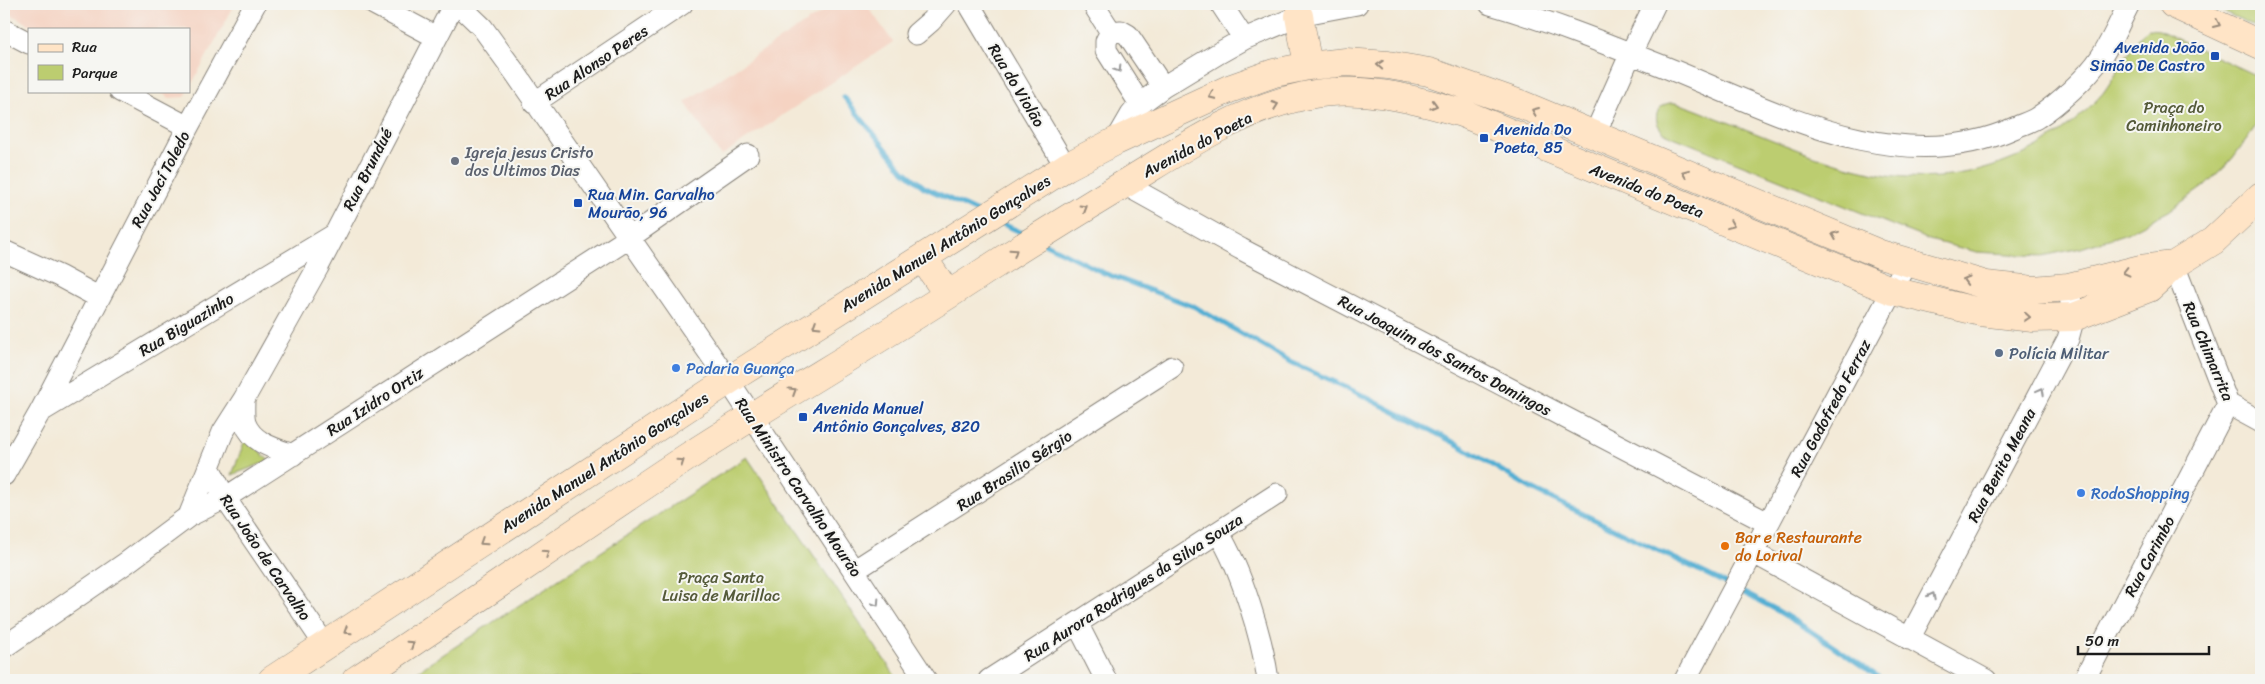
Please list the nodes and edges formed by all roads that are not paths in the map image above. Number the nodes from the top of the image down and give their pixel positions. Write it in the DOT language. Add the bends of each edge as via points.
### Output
graph roads {
  1 [pos="255,4"];
  2 [pos="374,4"];
  3 [pos="454,4"];
  4 [pos="458,4"];
  5 [pos="682,4"];
  6 [pos="946,4"];
  7 [pos="969,4"];
  8 [pos="1093,4"];
  9 [pos="1221,4"];
  10 [pos="1357,4"];
  11 [pos="1490,4"];
  12 [pos="1655,4"];
  13 [pos="2129,4"];
  14 [pos="2173,4"];
  15 [pos="1332,6"];
  16 [pos="1299,16"];
  17 [pos="4,30"];
  18 [pos="1112,32"];
  19 [pos="916,34"];
  20 [pos="436,37"];
  21 [pos="1244,39"];
  22 [pos="28,42"];
  23 [pos="2261,45"];
  24 [pos="1631,53"];
  25 [pos="1308,66"];
  26 [pos="1162,87"];
  27 [pos="122,92"];
  28 [pos="534,103"];
  29 [pos="1140,104"];
  30 [pos="188,127"];
  31 [pos="1594,136"];
  32 [pos="1116,141"];
  33 [pos="748,155"];
  34 [pos="1066,167"];
  35 [pos="1124,184"];
  36 [pos="2261,196"];
  37 [pos="332,236"];
  38 [pos="629,238"];
  39 [pos="4,250"];
  40 [pos="923,258"];
  41 [pos="1907,263"];
  42 [pos="2174,265"];
  43 [pos="275,270"];
  44 [pos="2068,287"];
  45 [pos="1893,291"];
  46 [pos="948,295"];
  47 [pos="98,297"];
  48 [pos="298,301"];
  49 [pos="2074,317"];
  50 [pos="69,356"];
  51 [pos="1172,367"];
  52 [pos="94,379"];
  53 [pos="728,380"];
  54 [pos="244,399"];
  55 [pos="2228,404"];
  56 [pos="40,412"];
  57 [pos="752,417"];
  58 [pos="2261,422"];
  59 [pos="293,455"];
  60 [pos="209,467"];
  61 [pos="4,475"];
  62 [pos="1277,494"];
  63 [pos="225,498"];
  64 [pos="189,516"];
  65 [pos="1768,523"];
  66 [pos="1218,532"];
  67 [pos="1750,557"];
  68 [pos="855,570"];
  69 [pos="1077,623"];
  70 [pos="1909,639"];
  71 [pos="325,645"];
  72 [pos="4,647"];
  73 [pos="272,680"];
  74 [pos="356,680"];
  75 [pos="926,680"];
  76 [pos="989,680"];
  77 [pos="1106,680"];
  78 [pos="1268,680"];
  79 [pos="1685,680"];
  80 [pos="1986,680"];
  81 [pos="2084,680"];
  1 -- 30 [label="street, Rua Jací Toledo"];
  2 -- 20 [label="street"];
  3 -- 20 [label="street, Rua Brundué"];
  4 -- 28 [label="street, Rua Ministro Carvalho Mourão" via="482,28"];
  5 -- 28 [label="street, Rua Alonso Peres"];
  6 -- 19 [label="street"];
  7 -- 34 [label="street, Rua do Violão"];
  8 -- 18 [label="street"];
  9 -- 21 [label="street"];
  10 -- 15 [label="street"];
  11 -- 24 [label="street"];
  12 -- 24 [label="street"];
  13 -- 24 [label="street" via="2101,58 2073,88 2038,117 1997,136 1960,145 1877,142 1819,128"];
  14 -- 23 [label="main road, one-way"];
  15 -- 16 [label="street"];
  16 -- 21 [label="street"];
  16 -- 25 [label="main road"];
  17 -- 22 [label="street"];
  18 -- 26 [label="street" via="1128,35"];
  18 -- 29 [label="street, one-way" via="1106,41 1106,50"];
  20 -- 37 [label="street, Rua Brundué"];
  21 -- 26 [label="street"];
  24 -- 31 [label="street"];
  31 -- 25 [label="main road, Avenida do Poeta, one-way" via="1520,104 1429,72 1346,62"];
  25 -- 32 [label="main road, Avenida do Poeta, one-way" via="1229,88"];
  26 -- 29 [label="street"];
  27 -- 30 [label="street"];
  28 -- 38 [label="street, Rua Ministro Carvalho Mourão"];
  29 -- 32 [label="street"];
  30 -- 47 [label="street, Rua Jací Toledo"];
  41 -- 31 [label="main road, Avenida do Poeta, one-way"];
  32 -- 34 [label="main road, Avenida do Poeta"];
  33 -- 38 [label="street, Rua Izidro Ortiz"];
  34 -- 40 [label="main road, Avenida Manuel Antônio Gonçalves"];
  35 -- 45 [label="main road, Avenida do Poeta, one-way" via="1215,130 1286,101 1328,92 1358,91 1387,95 1427,102 1462,113"];
  46 -- 35 [label="main road, one-way"];
  35 -- 65 [label="street, Rua Joaquim dos Santos Domingos" via="1241,249"];
  36 -- 42 [label="main road, Avenida do Poeta" via="2212,241"];
  37 -- 43 [label="street, Rua Biguazinho"];
  37 -- 48 [label="street, Rua Brundué"];
  38 -- 53 [label="street, Rua Ministro Carvalho Mourão"];
  38 -- 59 [label="street, Rua Izidro Ortiz"];
  39 -- 47 [label="street"];
  40 -- 46 [label="main road"];
  40 -- 53 [label="main road, Avenida Manuel Antônio Gonçalves, one-way"];
  44 -- 41 [label="main road, Avenida do Poeta, one-way" via="2034,290 1986,285"];
  41 -- 45 [label="street, Rua Godofredo Ferraz"];
  42 -- 44 [label="main road, Avenida do Poeta, one-way" via="2140,269"];
  42 -- 49 [label="main road, Avenida do Poeta" via="2149,288"];
  42 -- 55 [label="street, Rua Chimarrita"];
  43 -- 48 [label="street" via="292,276 298,282"];
  43 -- 52 [label="street, Rua Biguazinho"];
  44 -- 49 [label="street, Rua Benito Meana"];
  45 -- 49 [label="main road, Avenida do Poeta, one-way" via="1980,312 2033,318"];
  45 -- 65 [label="street, Rua Godofredo Ferraz"];
  57 -- 46 [label="main road, one-way"];
  47 -- 50 [label="street, Rua Jací Toledo"];
  48 -- 54 [label="street, Rua Brundué"];
  70 -- 49 [label="street, Rua Benito Meana, one-way" via="2068,339"];
  50 -- 52 [label="street" via="75,369"];
  50 -- 56 [label="street, Rua Jací Toledo"];
  51 -- 68 [label="street, Rua Brasilio Sérgio"];
  52 -- 56 [label="street, Rua Biguazinho"];
  53 -- 57 [label="street, Rua Ministro Carvalho Mourão"];
  53 -- 71 [label="main road, Avenida Manuel Antônio Gonçalves, one-way"];
  54 -- 59 [label="street" via="244,422 251,433 270,448"];
  54 -- 60 [label="street, Rua Brundué" via="223,432"];
  55 -- 58 [label="street, Rua Chimarrita"];
  55 -- 81 [label="street, Rua Carimbo"];
  56 -- 61 [label="street, Rua Jací Toledo"];
  57 -- 68 [label="street, Rua Ministro Carvalho Mourão"];
  74 -- 57 [label="main road, one-way"];
  59 -- 63 [label="street, Rua Izidro Ortiz"];
  60 -- 63 [label="street, Rua João de Carvalho"];
  60 -- 64 [label="street, Rua Brundué"];
  62 -- 66 [label="street, Rua Aurora Rodrigues da Silva Souza"];
  63 -- 64 [label="street, Rua Izidro Ortiz"];
  63 -- 71 [label="street, Rua João de Carvalho"];
  64 -- 72 [label="street, Rua Izidro Ortiz" via="126,564"];
  65 -- 67 [label="street, Rua Godofredo Ferraz"];
  66 -- 69 [label="street, Rua Aurora Rodrigues da Silva Souza"];
  66 -- 78 [label="street" via="1227,546 1259,636"];
  67 -- 70 [label="street"];
  67 -- 79 [label="street, Rua Godofredo Ferraz"];
  68 -- 75 [label="street, Rua Ministro Carvalho Mourão, one-way"];
  69 -- 76 [label="street, Rua Aurora Rodrigues da Silva Souza"];
  69 -- 77 [label="street"];
  70 -- 80 [label="street"];
  71 -- 73 [label="main road, Avenida Manuel Antônio Gonçalves"];
}
